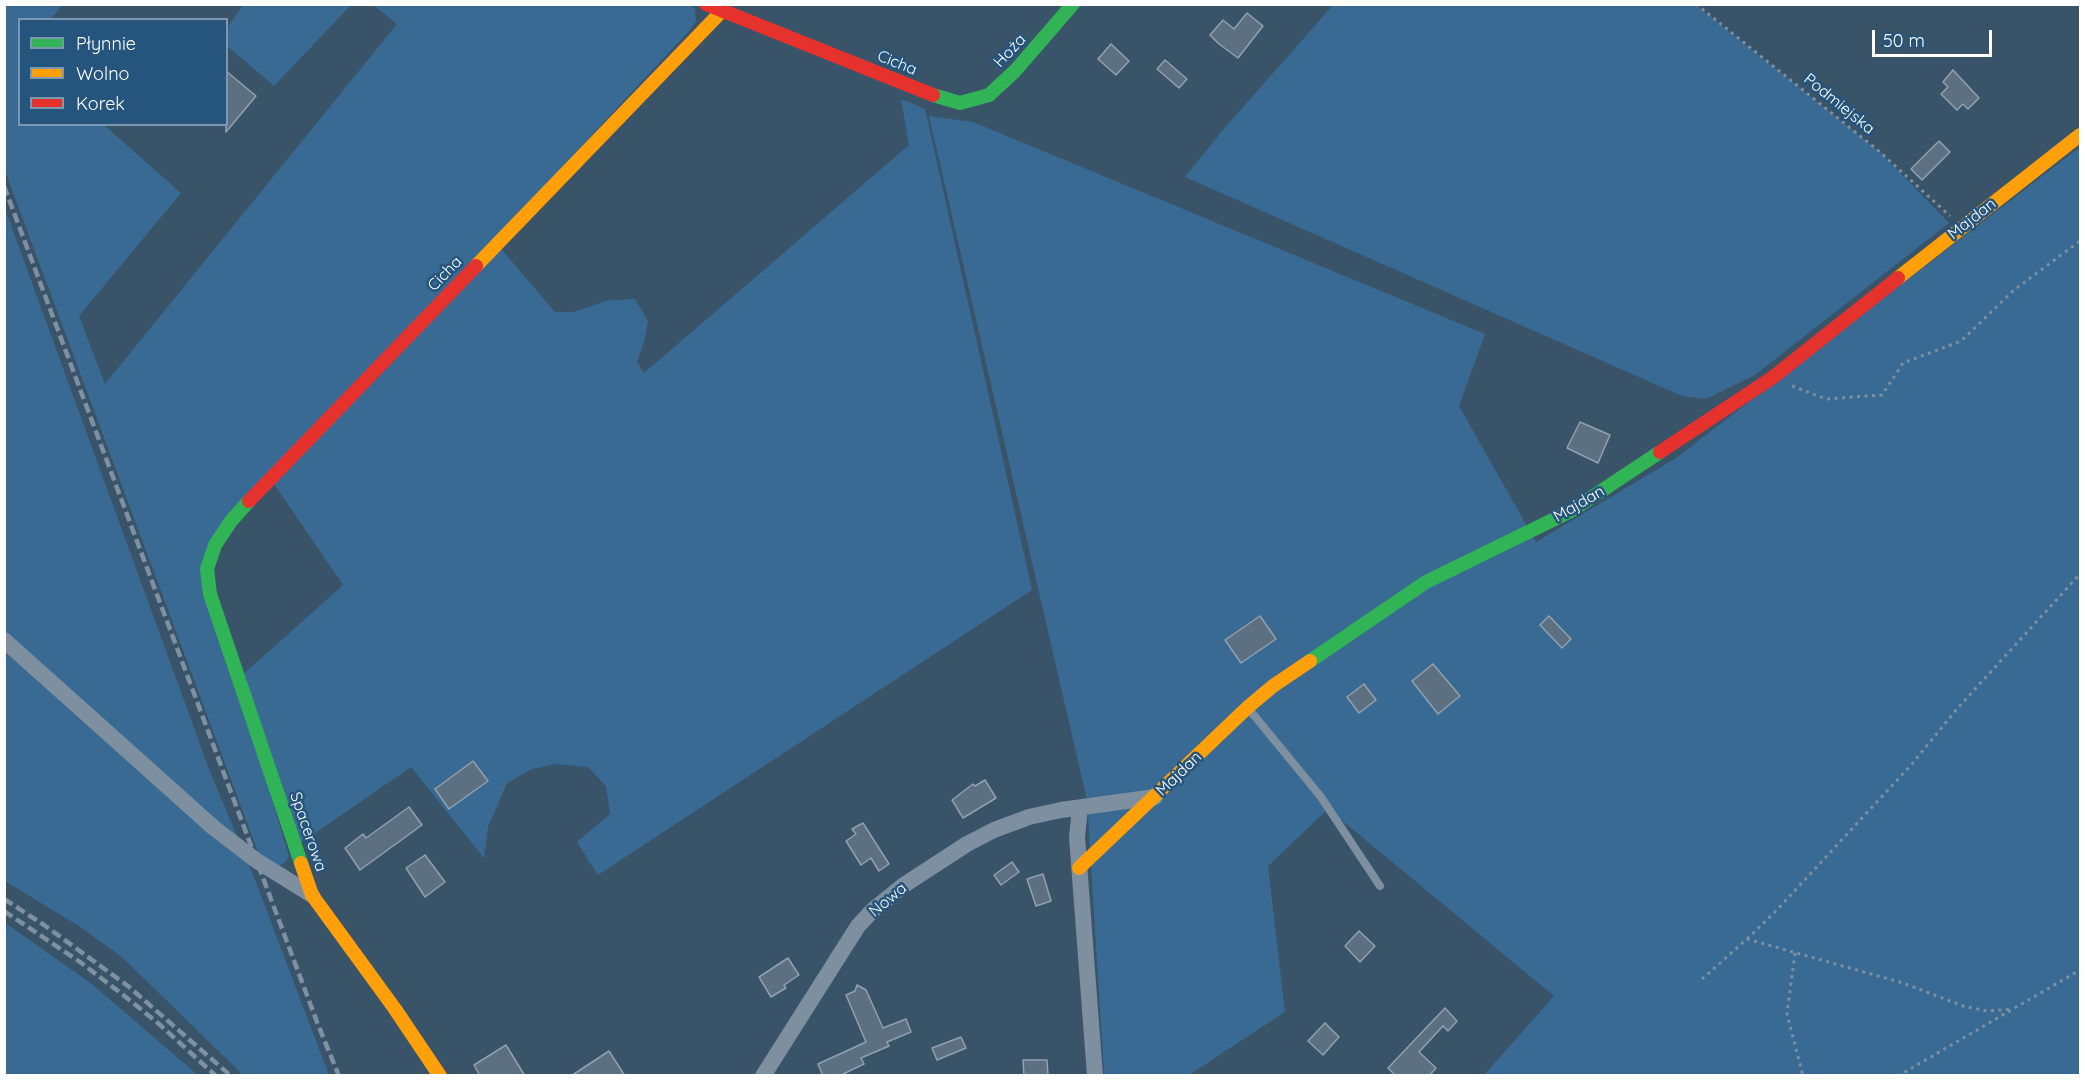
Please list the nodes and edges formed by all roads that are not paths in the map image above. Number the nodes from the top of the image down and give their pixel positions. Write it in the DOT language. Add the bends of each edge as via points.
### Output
graph roads {
  1 [pos="706,4"];
  2 [pos="1073,4"];
  3 [pos="722,11"];
  4 [pos="960,103"];
  5 [pos="2080,135"];
  6 [pos="207,569"];
  7 [pos="4,640"];
  8 [pos="1248,707"];
  9 [pos="1156,797"];
  10 [pos="1080,808"];
  11 [pos="1079,868"];
  12 [pos="1380,886"];
  13 [pos="312,895"];
  14 [pos="440,1076"];
  15 [pos="763,1076"];
  16 [pos="1095,1076"];
  1 -- 3 [label="street, Cicha"];
  2 -- 4 [label="street, Hoża" via="989,95"];
  3 -- 4 [label="street, Cicha"];
  3 -- 6 [label="street, Cicha" via="251,498 215,545"];
  5 -- 8 [label="street, Majdan" via="1772,378 1571,511 1426,582"];
  6 -- 13 [label="street, Spacerowa" via="210,594"];
  7 -- 13 [label="street" via="214,828"];
  8 -- 9 [label="street, Majdan"];
  8 -- 12 [label="lane" via="1321,797"];
  9 -- 10 [label="street, Nowa"];
  9 -- 11 [label="street, Majdan"];
  10 -- 11 [label="street"];
  10 -- 15 [label="street, Nowa" via="994,830 947,855 873,910 858,926"];
  11 -- 16 [label="street"];
  13 -- 14 [label="street, Spacerowa"];
}
